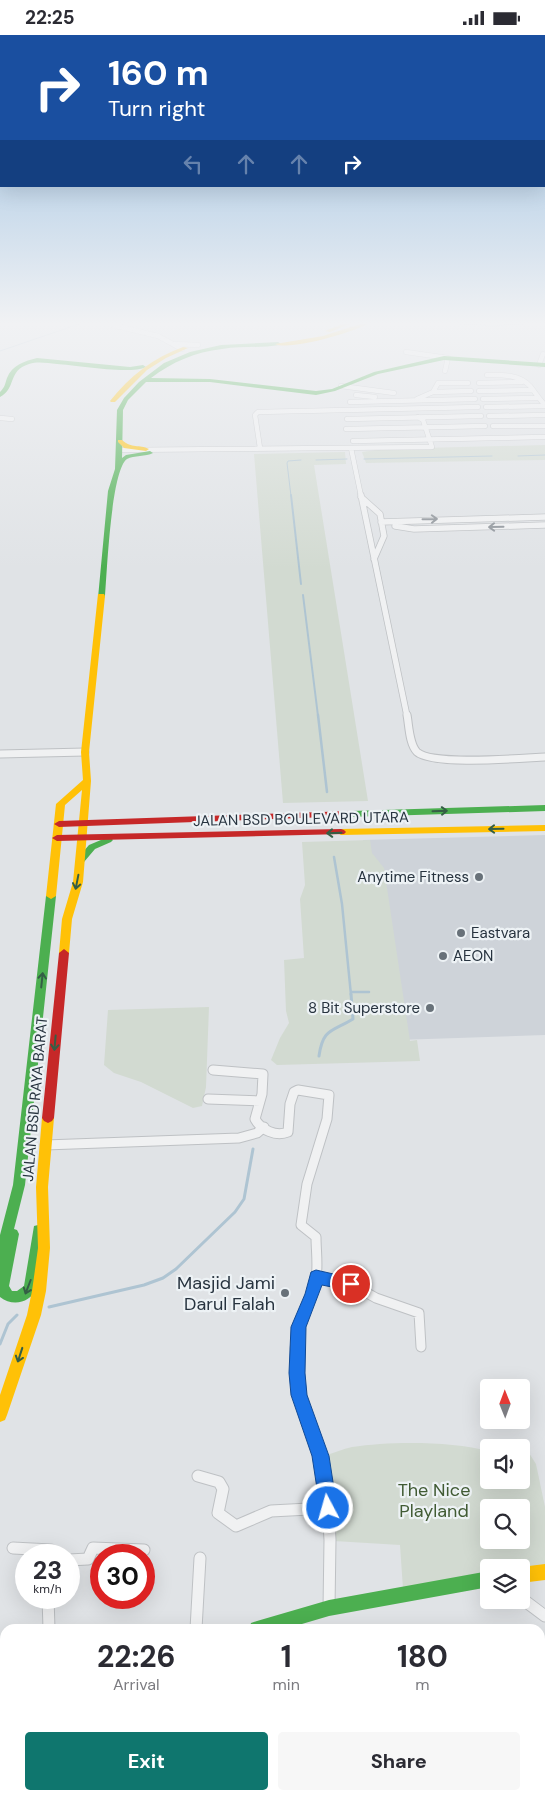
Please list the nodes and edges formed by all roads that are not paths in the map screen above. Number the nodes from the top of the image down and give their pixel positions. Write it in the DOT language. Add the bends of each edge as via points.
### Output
graph roads {
  1 [pos="122,405"];
  2 [pos="414,405"];
  3 [pos="536,405"];
  4 [pos="478,407"];
  5 [pos="486,407"];
  6 [pos="415,409"];
  7 [pos="545,415"];
  8 [pos="481,416"];
  9 [pos="490,416"];
  10 [pos="418,417"];
  11 [pos="0,418"];
  12 [pos="12,419"];
  13 [pos="347,419"];
  14 [pos="545,425"];
  15 [pos="485,426"];
  16 [pos="493,426"];
  17 [pos="417,427"];
  18 [pos="426,427"];
  19 [pos="346,429"];
  20 [pos="545,437"];
  21 [pos="420,438"];
  22 [pos="429,438"];
  23 [pos="353,441"];
  24 [pos="423,447"];
  25 [pos="119,448"];
  26 [pos="260,448"];
  27 [pos="351,448"];
  28 [pos="149,451"];
  29 [pos="118,465"];
  30 [pos="361,497"];
  31 [pos="545,517"];
  32 [pos="382,524"];
  33 [pos="545,525"];
  34 [pos="374,559"];
  35 [pos="84,752"];
  36 [pos="0,754"];
  37 [pos="545,757"];
  38 [pos="87,781"];
  39 [pos="85,803"];
  40 [pos="545,808"];
  41 [pos="160,821"];
  42 [pos="126,822"];
  43 [pos="83,823"];
  44 [pos="59,824"];
  45 [pos="545,828"];
  46 [pos="126,836"];
  47 [pos="157,837"];
  48 [pos="57,838"];
  49 [pos="82,838"];
  50 [pos="80,862"];
  51 [pos="214,1070"];
  52 [pos="208,1099"];
  53 [pos="260,1101"];
  54 [pos="264,1127"];
  55 [pos="46,1145"];
  56 [pos="19,1185"];
  57 [pos="42,1187"];
  58 [pos="0,1260"];
  59 [pos="316,1277"];
  60 [pos="421,1347"];
  61 [pos="0,1415"];
  62 [pos="198,1476"];
  63 [pos="328,1508"];
  64 [pos="90,1555"];
  65 [pos="200,1558"];
  66 [pos="80,1559"];
  67 [pos="545,1572"];
  68 [pos="530,1574"];
  69 [pos="480,1581"];
  70 [pos="530,1604"];
  71 [pos="329,1608"];
  72 [pos="48,1609"];
  73 [pos="545,1616"];
  74 [pos="48,1624"];
  75 [pos="196,1624"];
  76 [pos="274,1624"];
  1 -- 25 [label="main road, JALAN BSD RAYA BARAT" via="118,417"];
  2 -- 6 [label="street"];
  3 -- 5 [label="street"];
  4 -- 6 [label="street"];
  6 -- 10 [label="street"];
  6 -- 26 [label="street" via="258,413 255,415"];
  7 -- 9 [label="street"];
  8 -- 10 [label="street"];
  10 -- 13 [label="street"];
  10 -- 17 [label="street" via="414,420"];
  10 -- 18 [label="street" via="423,419"];
  11 -- 12 [label="street"];
  14 -- 16 [label="street"];
  15 -- 18 [label="street"];
  17 -- 18 [label="street"];
  17 -- 19 [label="street"];
  17 -- 21 [label="street"];
  18 -- 22 [label="street"];
  20 -- 22 [label="street"];
  21 -- 22 [label="street"];
  21 -- 23 [label="street"];
  21 -- 24 [label="street"];
  22 -- 24 [label="street" via="432,447"];
  24 -- 27 [label="street"];
  25 -- 28 [label="main road"];
  25 -- 29 [label="main road, JALAN BSD RAYA BARAT"];
  26 -- 27 [label="street"];
  26 -- 28 [label="street"];
  27 -- 28 [label="street"];
  27 -- 30 [label="street"];
  28 -- 29 [label="main road" via="126,457"];
  29 -- 35 [label="main road, JALAN BSD RAYA BARAT" via="111,491"];
  30 -- 32 [label="street" via="380,514"];
  30 -- 34 [label="street"];
  32 -- 31 [label="street, one-way" via="412,520"];
  33 -- 32 [label="street, one-way" via="414,529"];
  32 -- 34 [label="street" via="384,536"];
  34 -- 37 [label="street" via="417,752 427,758 444,760"];
  35 -- 36 [label="street"];
  35 -- 38 [label="main road, JALAN BSD RAYA BARAT"];
  38 -- 39 [label="main road, JALAN BSD RAYA BARAT"];
  38 -- 44 [label="main road, JALAN BSD RAYA BARAT" via="61,804"];
  39 -- 42 [label="main road" via="94,815"];
  39 -- 43 [label="main road, JALAN BSD RAYA BARAT"];
  41 -- 40 [label="main road, JALAN BSD BOULEVARD UTARA, one-way"];
  41 -- 42 [label="main road, JALAN BSD BOULEVARD UTARA"];
  41 -- 47 [label="main road" via="151,829"];
  42 -- 43 [label="main road, JALAN BSD BOULEVARD UTARA"];
  43 -- 44 [label="main road, JALAN BSD BOULEVARD UTARA"];
  43 -- 49 [label="main road, JALAN BSD RAYA BARAT"];
  44 -- 48 [label="main road, JALAN BSD RAYA BARAT"];
  45 -- 47 [label="main road, JALAN BSD BOULEVARD UTARA, one-way"];
  46 -- 47 [label="main road, JALAN BSD BOULEVARD UTARA"];
  46 -- 49 [label="main road, JALAN BSD BOULEVARD UTARA"];
  46 -- 50 [label="main road" via="94,845"];
  48 -- 49 [label="main road, JALAN BSD BOULEVARD UTARA"];
  56 -- 48 [label="main road, JALAN BSD RAYA BARAT, one-way"];
  49 -- 50 [label="main road, JALAN BSD RAYA BARAT"];
  50 -- 55 [label="main road, JALAN BSD RAYA BARAT, one-way" via="67,919"];
  51 -- 53 [label="street" via="263,1074"];
  52 -- 53 [label="street"];
  53 -- 54 [label="street" via="255,1119"];
  54 -- 55 [label="street" via="257,1133 239,1138"];
  54 -- 59 [label="street" via="276,1135 288,1132 290,1104 298,1090 330,1095 307,1184 301,1225 316,1237"];
  55 -- 57 [label="main road, JALAN BSD RAYA BARAT"];
  57 -- 56 [label="main road, one-way" via="30,1288 15,1298 8,1297 3,1286"];
  56 -- 58 [label="main road, JALAN BSD RAYA BARAT"];
  57 -- 61 [label="main road, JALAN BSD RAYA BARAT, one-way" via="44,1248 39,1291"];
  59 -- 60 [label="street" via="351,1284 376,1298 420,1313"];
  59 -- 63 [label="street" via="312,1296 298,1327 297,1373 299,1395 321,1456"];
  62 -- 63 [label="street" via="219,1482 223,1489 218,1513 236,1526 271,1511"];
  63 -- 71 [label="street"];
  64 -- 66 [label="street" via="88,1559"];
  65 -- 75 [label="street"];
  67 -- 68 [label="main road"];
  69 -- 71 [label="main road"];
  70 -- 73 [label="street"];
  71 -- 76 [label="main road"];
  72 -- 74 [label="street"];
}
